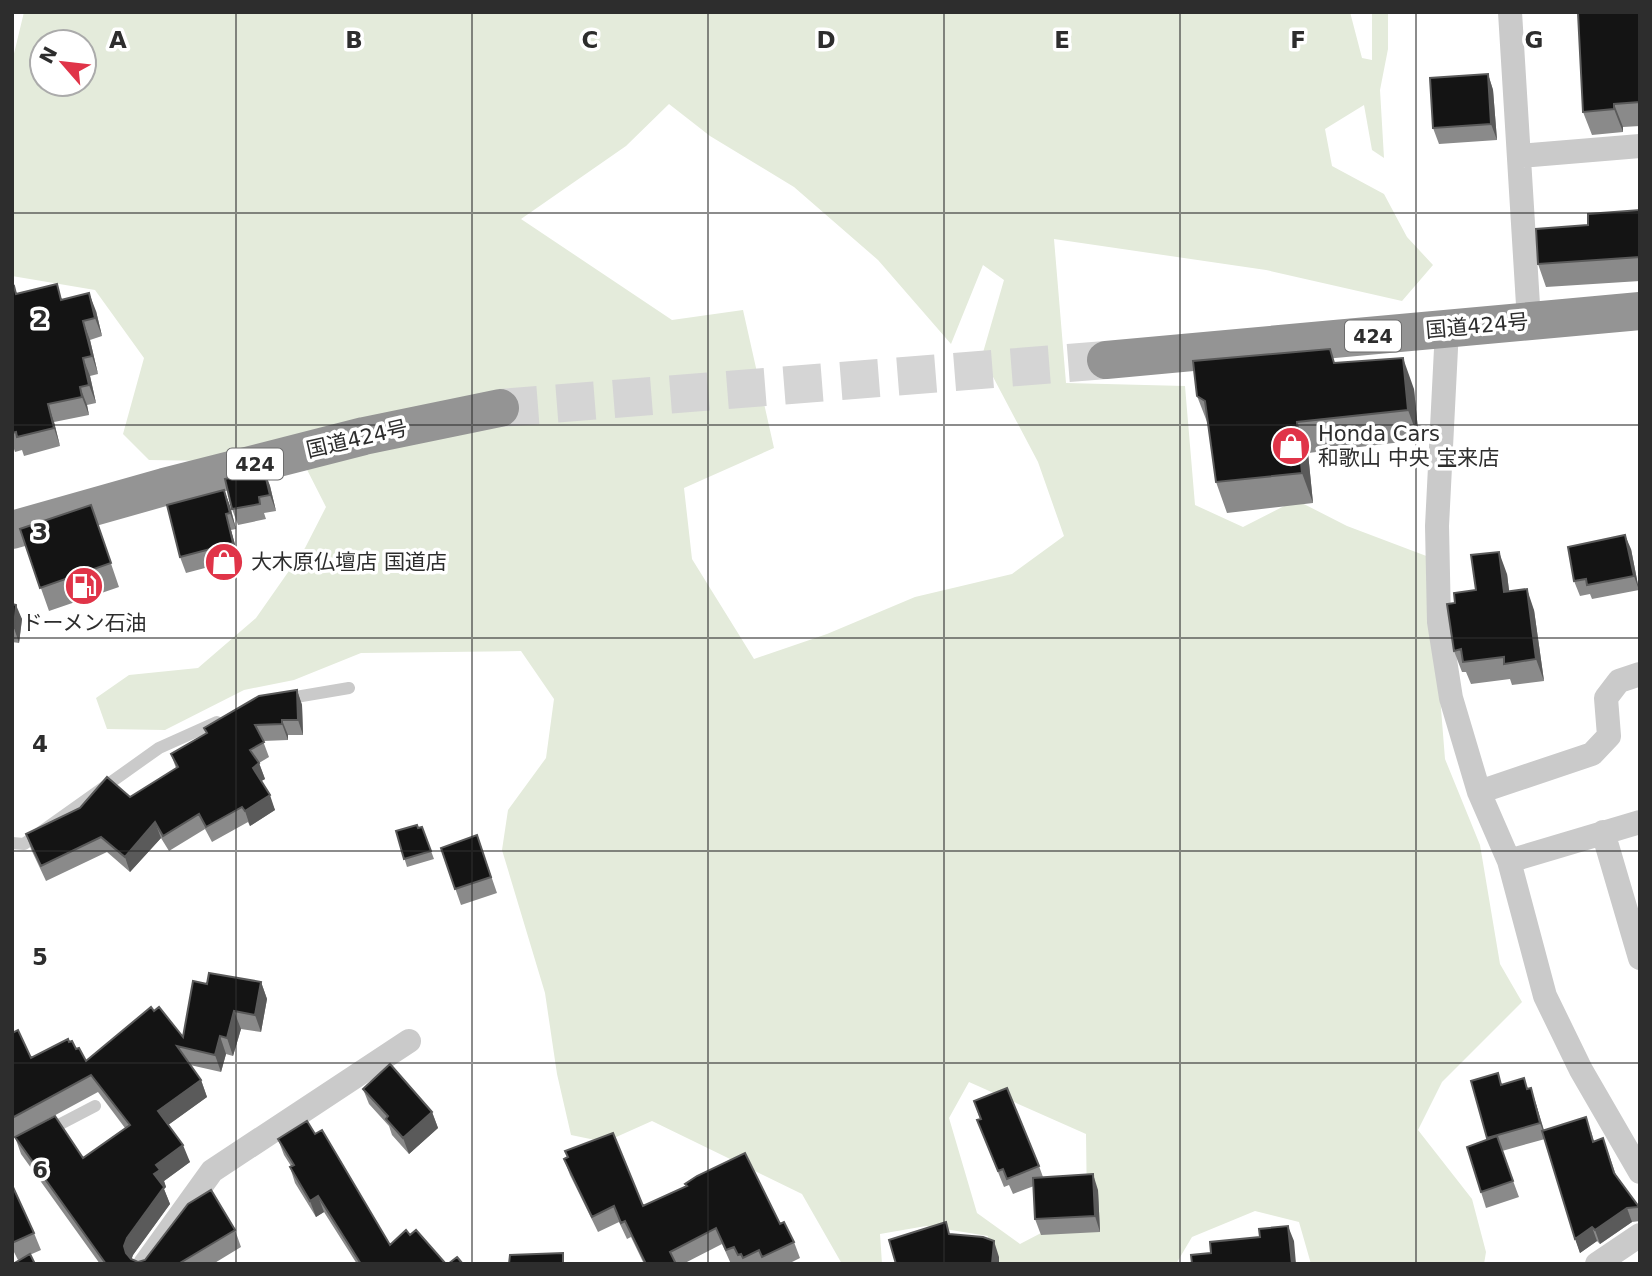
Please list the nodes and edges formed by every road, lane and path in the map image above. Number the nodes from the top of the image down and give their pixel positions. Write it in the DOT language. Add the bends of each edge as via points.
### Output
graph roads {
  1 [pos="1519,12"];
  2 [pos="1510,13"];
  3 [pos="1640,146"];
  4 [pos="1519,156"];
  5 [pos="1640,311"];
  6 [pos="1529,321"];
  7 [pos="1447,329"];
  8 [pos="1106,360"];
  9 [pos="500,408"];
  10 [pos="12,530"];
  11 [pos="1640,674"];
  12 [pos="349,688"];
  13 [pos="271,701"];
  14 [pos="233,715"];
  15 [pos="1479,792"];
  16 [pos="1640,821"];
  17 [pos="1603,832"];
  18 [pos="12,844"];
  19 [pos="1509,861"];
  20 [pos="1640,958"];
  21 [pos="409,1041"];
  22 [pos="95,1106"];
  23 [pos="36,1137"];
  24 [pos="1640,1172"];
  25 [pos="1640,1235"];
  26 [pos="145,1264"];
  27 [pos="1597,1264"];
  1 -- 2 [label="street"];
  2 -- 4 [label="street"];
  3 -- 4 [label="street"];
  4 -- 6 [label="street"];
  5 -- 6 [label="highway, 国道424号 / 424"];
  6 -- 7 [label="highway, 国道424号 / 424"];
  7 -- 8 [label="highway, 国道424号 / 424"];
  7 -- 15 [label="street" via="1437,526 1438,622 1451,698"];
  9 -- 10 [label="highway, 国道424号 / 424" via="337,443"];
  11 -- 15 [label="street" via="1619,681 1606,698 1609,736 1592,754"];
  12 -- 13 [label="lane"];
  14 -- 18 [label="lane" via="159,748 24,844"];
  15 -- 19 [label="street"];
  16 -- 17 [label="street"];
  17 -- 19 [label="street"];
  17 -- 20 [label="street"];
  19 -- 24 [label="street" via="1545,996"];
  21 -- 26 [label="street" via="212,1171"];
  22 -- 23 [label="lane"];
  25 -- 27 [label="street"];
}
